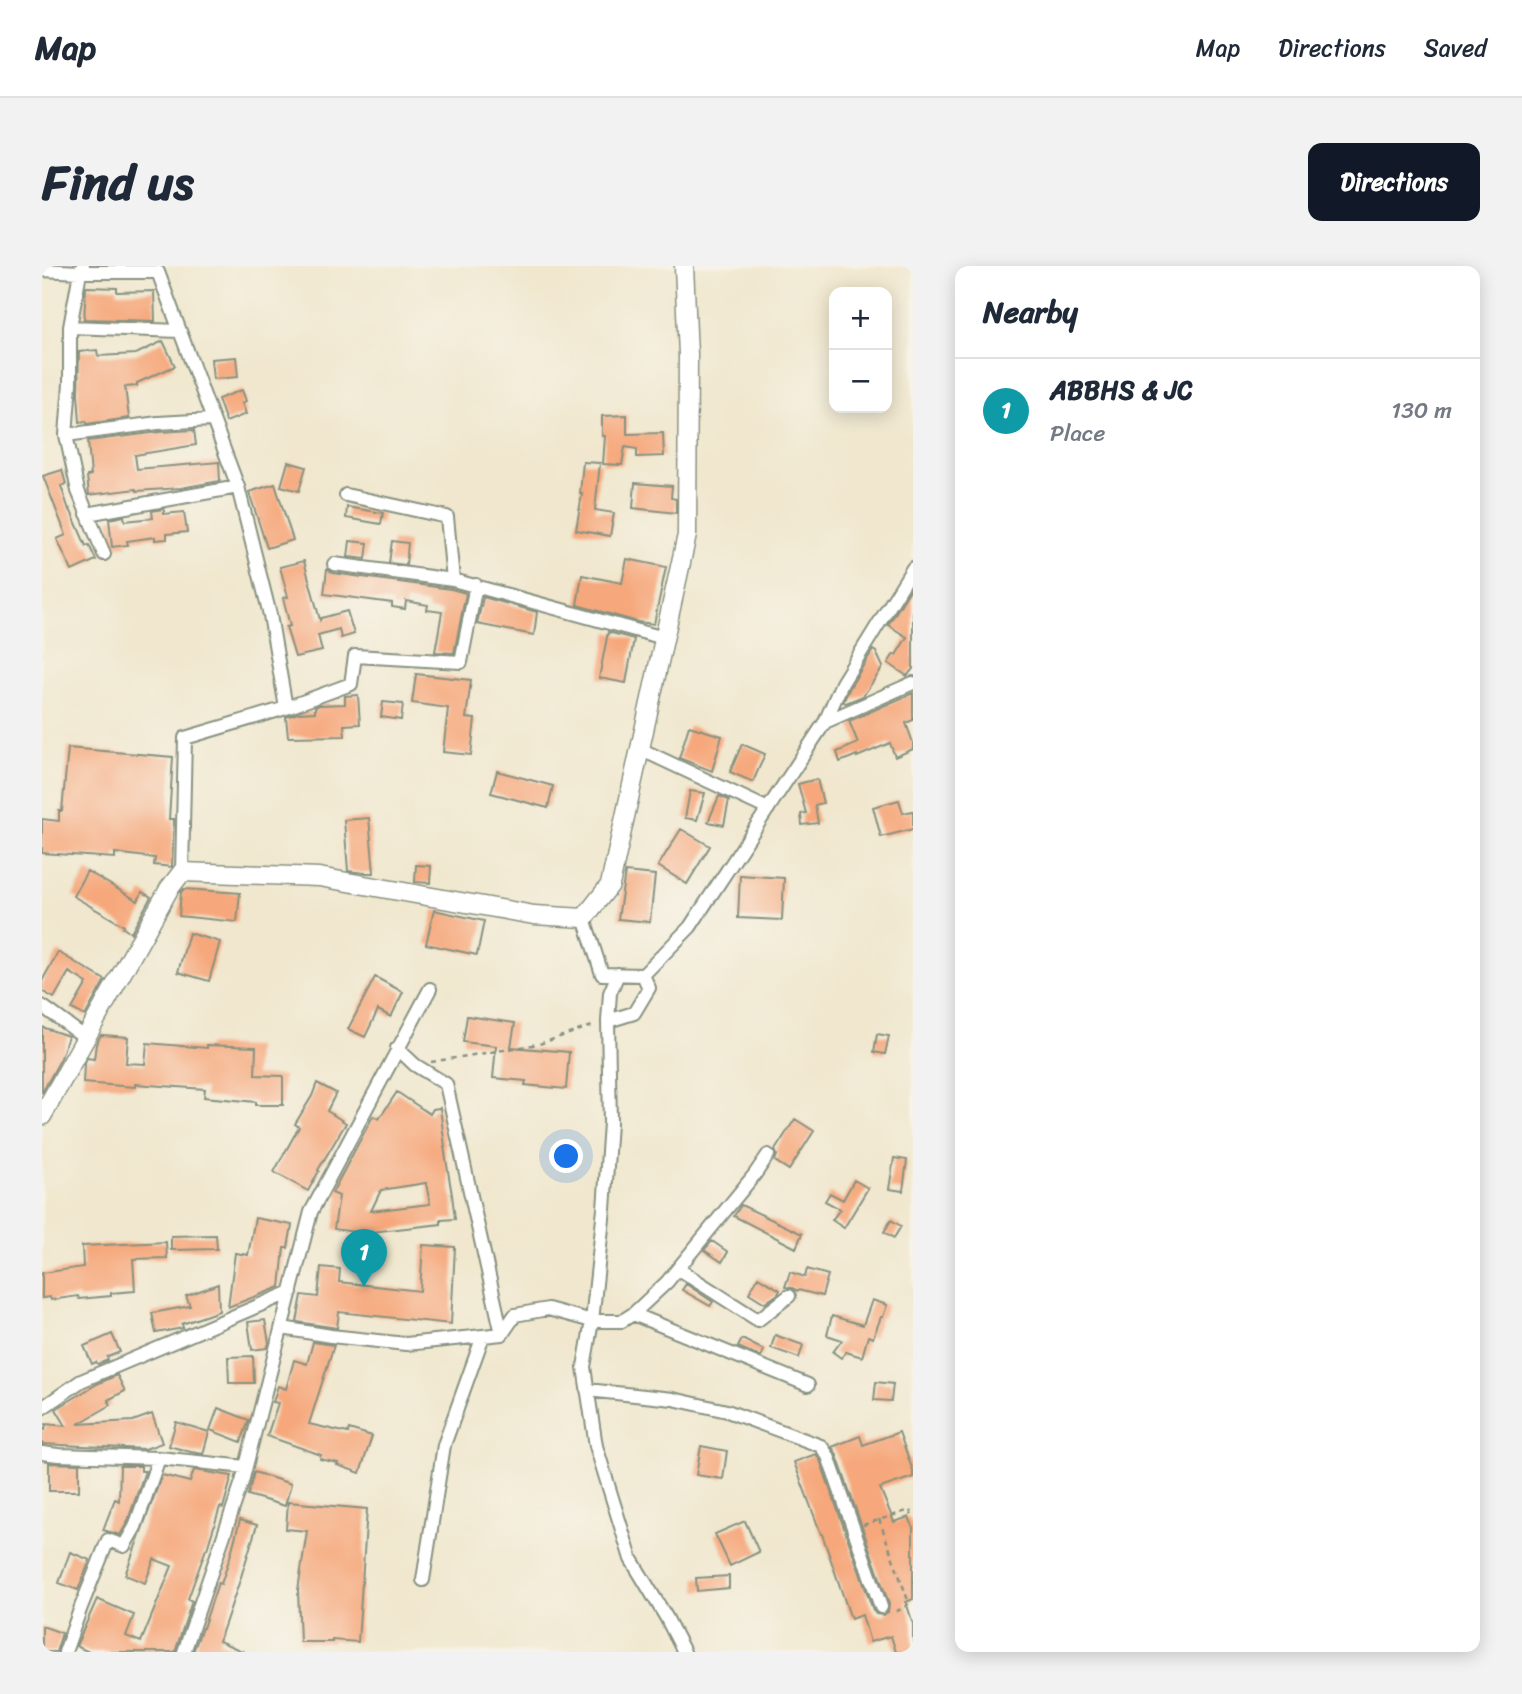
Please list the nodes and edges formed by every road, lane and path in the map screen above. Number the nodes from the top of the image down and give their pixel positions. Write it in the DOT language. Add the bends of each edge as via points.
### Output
graph roads {
  1 [pos="684,266"];
  2 [pos="82,269"];
  3 [pos="42,270"];
  4 [pos="70,327"];
  5 [pos="180,331"];
  6 [pos="212,420"];
  7 [pos="66,435"];
  8 [pos="238,487"];
  9 [pos="346,495"];
  10 [pos="87,514"];
  11 [pos="103,554"];
  12 [pos="334,564"];
  13 [pos="913,568"];
  14 [pos="453,580"];
  15 [pos="475,585"];
  16 [pos="664,638"];
  17 [pos="913,683"];
  18 [pos="286,708"];
  19 [pos="825,722"];
  20 [pos="640,749"];
  21 [pos="768,808"];
  22 [pos="182,872"];
  23 [pos="584,918"];
  24 [pos="618,975"];
  25 [pos="643,975"];
  26 [pos="430,989"];
  27 [pos="42,1006"];
  28 [pos="608,1021"];
  29 [pos="86,1038"];
  30 [pos="397,1048"];
  31 [pos="415,1065"];
  32 [pos="42,1116"];
  33 [pos="768,1155"];
  34 [pos="678,1269"];
  35 [pos="291,1292"];
  36 [pos="789,1296"];
  37 [pos="633,1314"];
  38 [pos="592,1321"];
  39 [pos="282,1328"];
  40 [pos="502,1334"];
  41 [pos="483,1336"];
  42 [pos="808,1385"];
  43 [pos="587,1390"];
  44 [pos="42,1408"];
  45 [pos="42,1452"];
  46 [pos="159,1458"];
  47 [pos="246,1467"];
  48 [pos="879,1519"];
  49 [pos="913,1520"];
  50 [pos="852,1529"];
  51 [pos="423,1580"];
  52 [pos="911,1602"];
  53 [pos="881,1607"];
  54 [pos="65,1652"];
  55 [pos="184,1652"];
  56 [pos="684,1652"];
  1 -- 16 [label="main road" via="687,535"];
  2 -- 3 [label="street"];
  2 -- 4 [label="street"];
  2 -- 5 [label="street" via="158,272"];
  4 -- 5 [label="street"];
  4 -- 7 [label="street"];
  5 -- 6 [label="street"];
  6 -- 7 [label="street"];
  6 -- 8 [label="street"];
  7 -- 10 [label="street"];
  8 -- 10 [label="street"];
  8 -- 18 [label="street" via="270,615"];
  9 -- 14 [label="street" via="447,517"];
  10 -- 11 [label="street"];
  12 -- 14 [label="street"];
  13 -- 19 [label="street" via="842,683"];
  14 -- 15 [label="street"];
  15 -- 16 [label="street"];
  15 -- 18 [label="street" via="461,662 355,656 351,684"];
  16 -- 20 [label="main road"];
  17 -- 19 [label="street"];
  18 -- 22 [label="street" via="185,738"];
  19 -- 21 [label="street"];
  20 -- 21 [label="street"];
  20 -- 23 [label="main road" via="610,886"];
  21 -- 25 [label="street" via="690,927"];
  22 -- 23 [label="main road" via="319,877 534,915"];
  22 -- 29 [label="main road"];
  23 -- 24 [label="street" via="602,974"];
  24 -- 25 [label="street"];
  24 -- 28 [label="street" via="610,993"];
  25 -- 28 [label="street" via="649,988 634,1013"];
  26 -- 30 [label="street"];
  27 -- 29 [label="street"];
  28 -- 31 [label="path" via="539,1044"];
  28 -- 38 [label="street" via="610,1123"];
  29 -- 32 [label="main road"];
  30 -- 31 [label="street"];
  30 -- 35 [label="street" via="311,1212"];
  31 -- 40 [label="street" via="446,1084"];
  33 -- 34 [label="street"];
  34 -- 36 [label="street" via="758,1320"];
  34 -- 37 [label="street"];
  35 -- 39 [label="street"];
  35 -- 44 [label="street" via="81,1381"];
  37 -- 38 [label="street" via="622,1321"];
  37 -- 42 [label="street"];
  38 -- 40 [label="street" via="548,1309 515,1315"];
  38 -- 43 [label="street" via="584,1367"];
  39 -- 41 [label="street" via="406,1344"];
  39 -- 47 [label="street"];
  40 -- 41 [label="street"];
  41 -- 51 [label="street" via="444,1445"];
  43 -- 50 [label="street" via="673,1399 727,1411 821,1446"];
  43 -- 56 [label="street" via="596,1446 631,1559"];
  45 -- 46 [label="street"];
  46 -- 47 [label="street"];
  46 -- 54 [label="street" via="124,1546 108,1541"];
  47 -- 55 [label="street"];
  48 -- 49 [label="path" via="910,1510"];
  48 -- 50 [label="path"];
  48 -- 52 [label="path"];
  50 -- 53 [label="street"];
  52 -- 53 [label="path" via="884,1615"];
}
